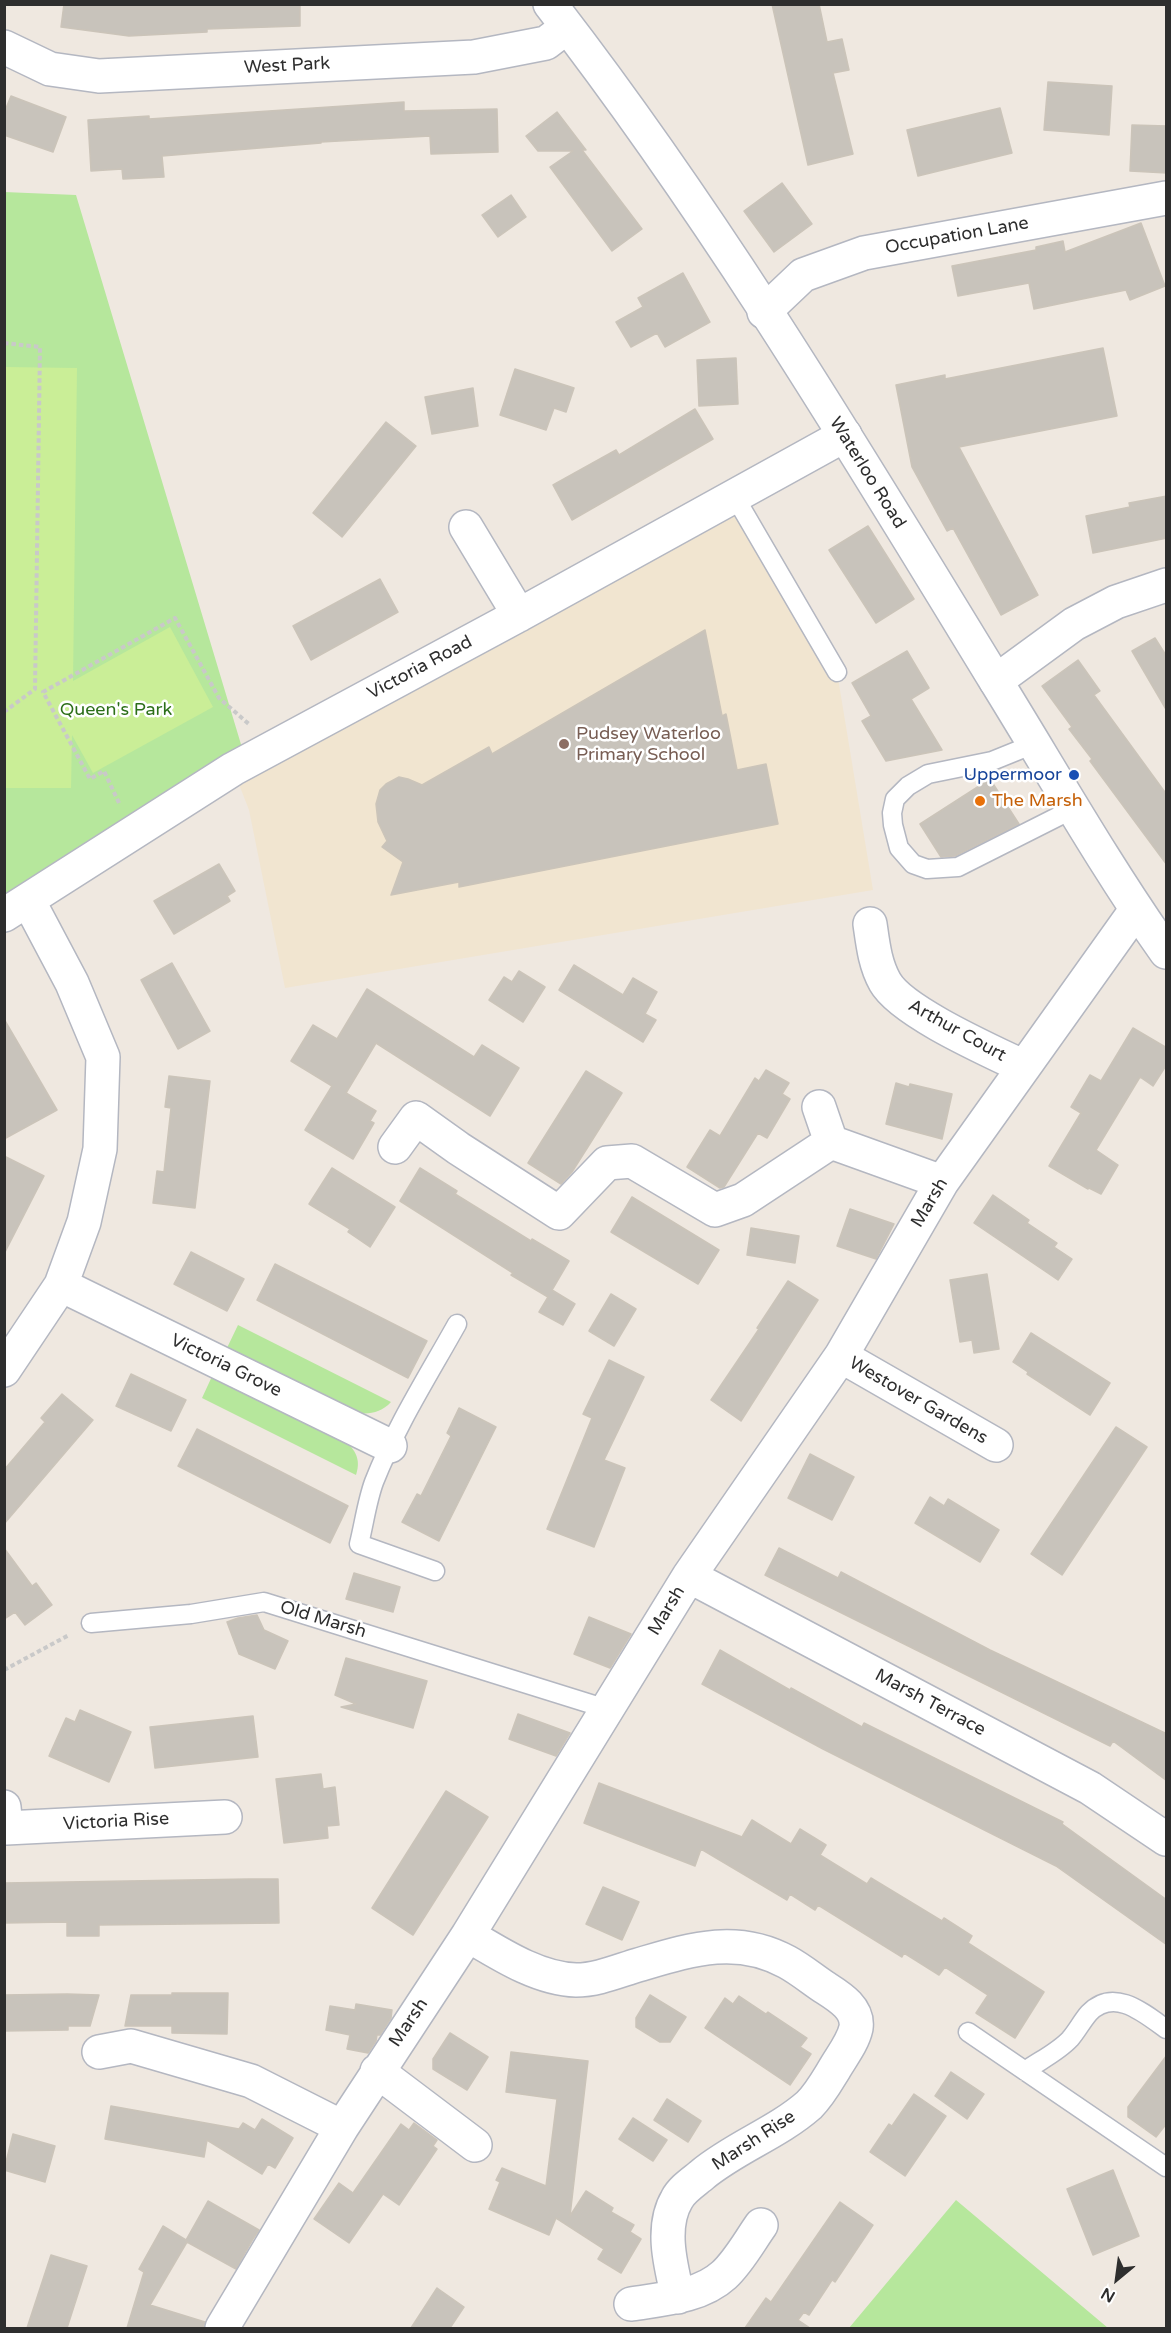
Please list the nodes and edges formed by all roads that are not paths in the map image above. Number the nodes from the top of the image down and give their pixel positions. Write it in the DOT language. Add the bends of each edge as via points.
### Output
graph roads {
  1 [pos="559,16"];
  2 [pos="4,47"];
  3 [pos="1167,198"];
  4 [pos="764,312"];
  5 [pos="845,435"];
  6 [pos="735,497"];
  7 [pos="466,527"];
  8 [pos="1167,585"];
  9 [pos="519,615"];
  10 [pos="837,672"];
  11 [pos="996,681"];
  12 [pos="1034,744"];
  13 [pos="1073,809"];
  14 [pos="16,908"];
  15 [pos="1136,910"];
  16 [pos="870,924"];
  17 [pos="1167,952"];
  18 [pos="1024,1068"];
  19 [pos="819,1107"];
  20 [pos="831,1142"];
  21 [pos="395,1147"];
  22 [pos="942,1182"];
  23 [pos="61,1285"];
  24 [pos="457,1324"];
  25 [pos="841,1356"];
  26 [pos="4,1370"];
  27 [pos="996,1445"];
  28 [pos="390,1446"];
  29 [pos="435,1570"];
  30 [pos="689,1576"];
  31 [pos="91,1623"];
  32 [pos="607,1709"];
  33 [pos="225,1816"];
  34 [pos="5,1821"];
  35 [pos="1167,1839"];
  36 [pos="468,1935"];
  37 [pos="1167,2029"];
  38 [pos="968,2032"];
  39 [pos="99,2052"];
  40 [pos="377,2071"];
  41 [pos="1025,2071"];
  42 [pos="342,2127"];
  43 [pos="475,2145"];
  44 [pos="1167,2167"];
  45 [pos="760,2226"];
  46 [pos="678,2296"];
  47 [pos="631,2304"];
  48 [pos="222,2328"];
  1 -- 2 [label="street, West Park" via="546,43 474,57 99,76 50,69"];
  1 -- 4 [label="street, Waterloo Road" via="680,183"];
  3 -- 4 [label="street, Occupation Lane" via="864,253 803,275"];
  4 -- 5 [label="street, Waterloo Road"];
  5 -- 6 [label="street, Victoria Road"];
  5 -- 11 [label="street, Waterloo Road"];
  6 -- 9 [label="street, Victoria Road"];
  6 -- 10 [label="lane"];
  7 -- 9 [label="street"];
  8 -- 11 [label="street" via="1116,602 1074,624"];
  9 -- 14 [label="street, Victoria Road" via="233,768"];
  11 -- 12 [label="street, Waterloo Road"];
  12 -- 13 [label="street, Waterloo Road"];
  12 -- 13 [label="lane" via="992,761 928,774 908,786 895,799 892,813 899,848 913,864 927,869 958,867"];
  13 -- 15 [label="street, Waterloo Road"];
  14 -- 23 [label="street" via="72,983 103,1057 100,1149 84,1222"];
  15 -- 17 [label="street, Waterloo Road"];
  15 -- 18 [label="street, Marsh"];
  16 -- 18 [label="street, Arthur Court" via="875,960 886,985 904,1002"];
  18 -- 22 [label="street, Marsh"];
  19 -- 20 [label="street"];
  20 -- 21 [label="street" via="743,1200 716,1209 632,1161 607,1163 559,1213 416,1118"];
  20 -- 22 [label="street"];
  22 -- 25 [label="street, Marsh"];
  23 -- 26 [label="street"];
  23 -- 28 [label="street, Victoria Grove"];
  24 -- 28 [label="lane"];
  25 -- 27 [label="street, Westover Gardens"];
  25 -- 30 [label="street, Marsh"];
  28 -- 29 [label="lane" via="373,1484 359,1544"];
  30 -- 32 [label="street, Marsh"];
  30 -- 35 [label="street, Marsh Terrace" via="1090,1788"];
  31 -- 32 [label="lane, Old Marsh" via="191,1614 264,1602"];
  32 -- 36 [label="street, Marsh"];
  33 -- 34 [label="street, Victoria Rise"];
  36 -- 40 [label="street, Marsh"];
  36 -- 46 [label="street, Marsh Rise" via="528,1968 576,1980 603,1976 691,1949 742,1947 786,1961 846,2002 854,2014 856,2026 850,2041 810,2104 780,2127 716,2163 677,2198 668,2239"];
  37 -- 41 [label="lane" via="1139,2010 1107,2002 1090,2012 1068,2040"];
  38 -- 41 [label="lane"];
  39 -- 42 [label="street" via="131,2046 250,2081"];
  40 -- 42 [label="street, Marsh"];
  40 -- 43 [label="street"];
  41 -- 44 [label="lane"];
  42 -- 48 [label="street, Marsh"];
  45 -- 46 [label="street" via="724,2276 704,2288"];
  46 -- 47 [label="street"];
}
